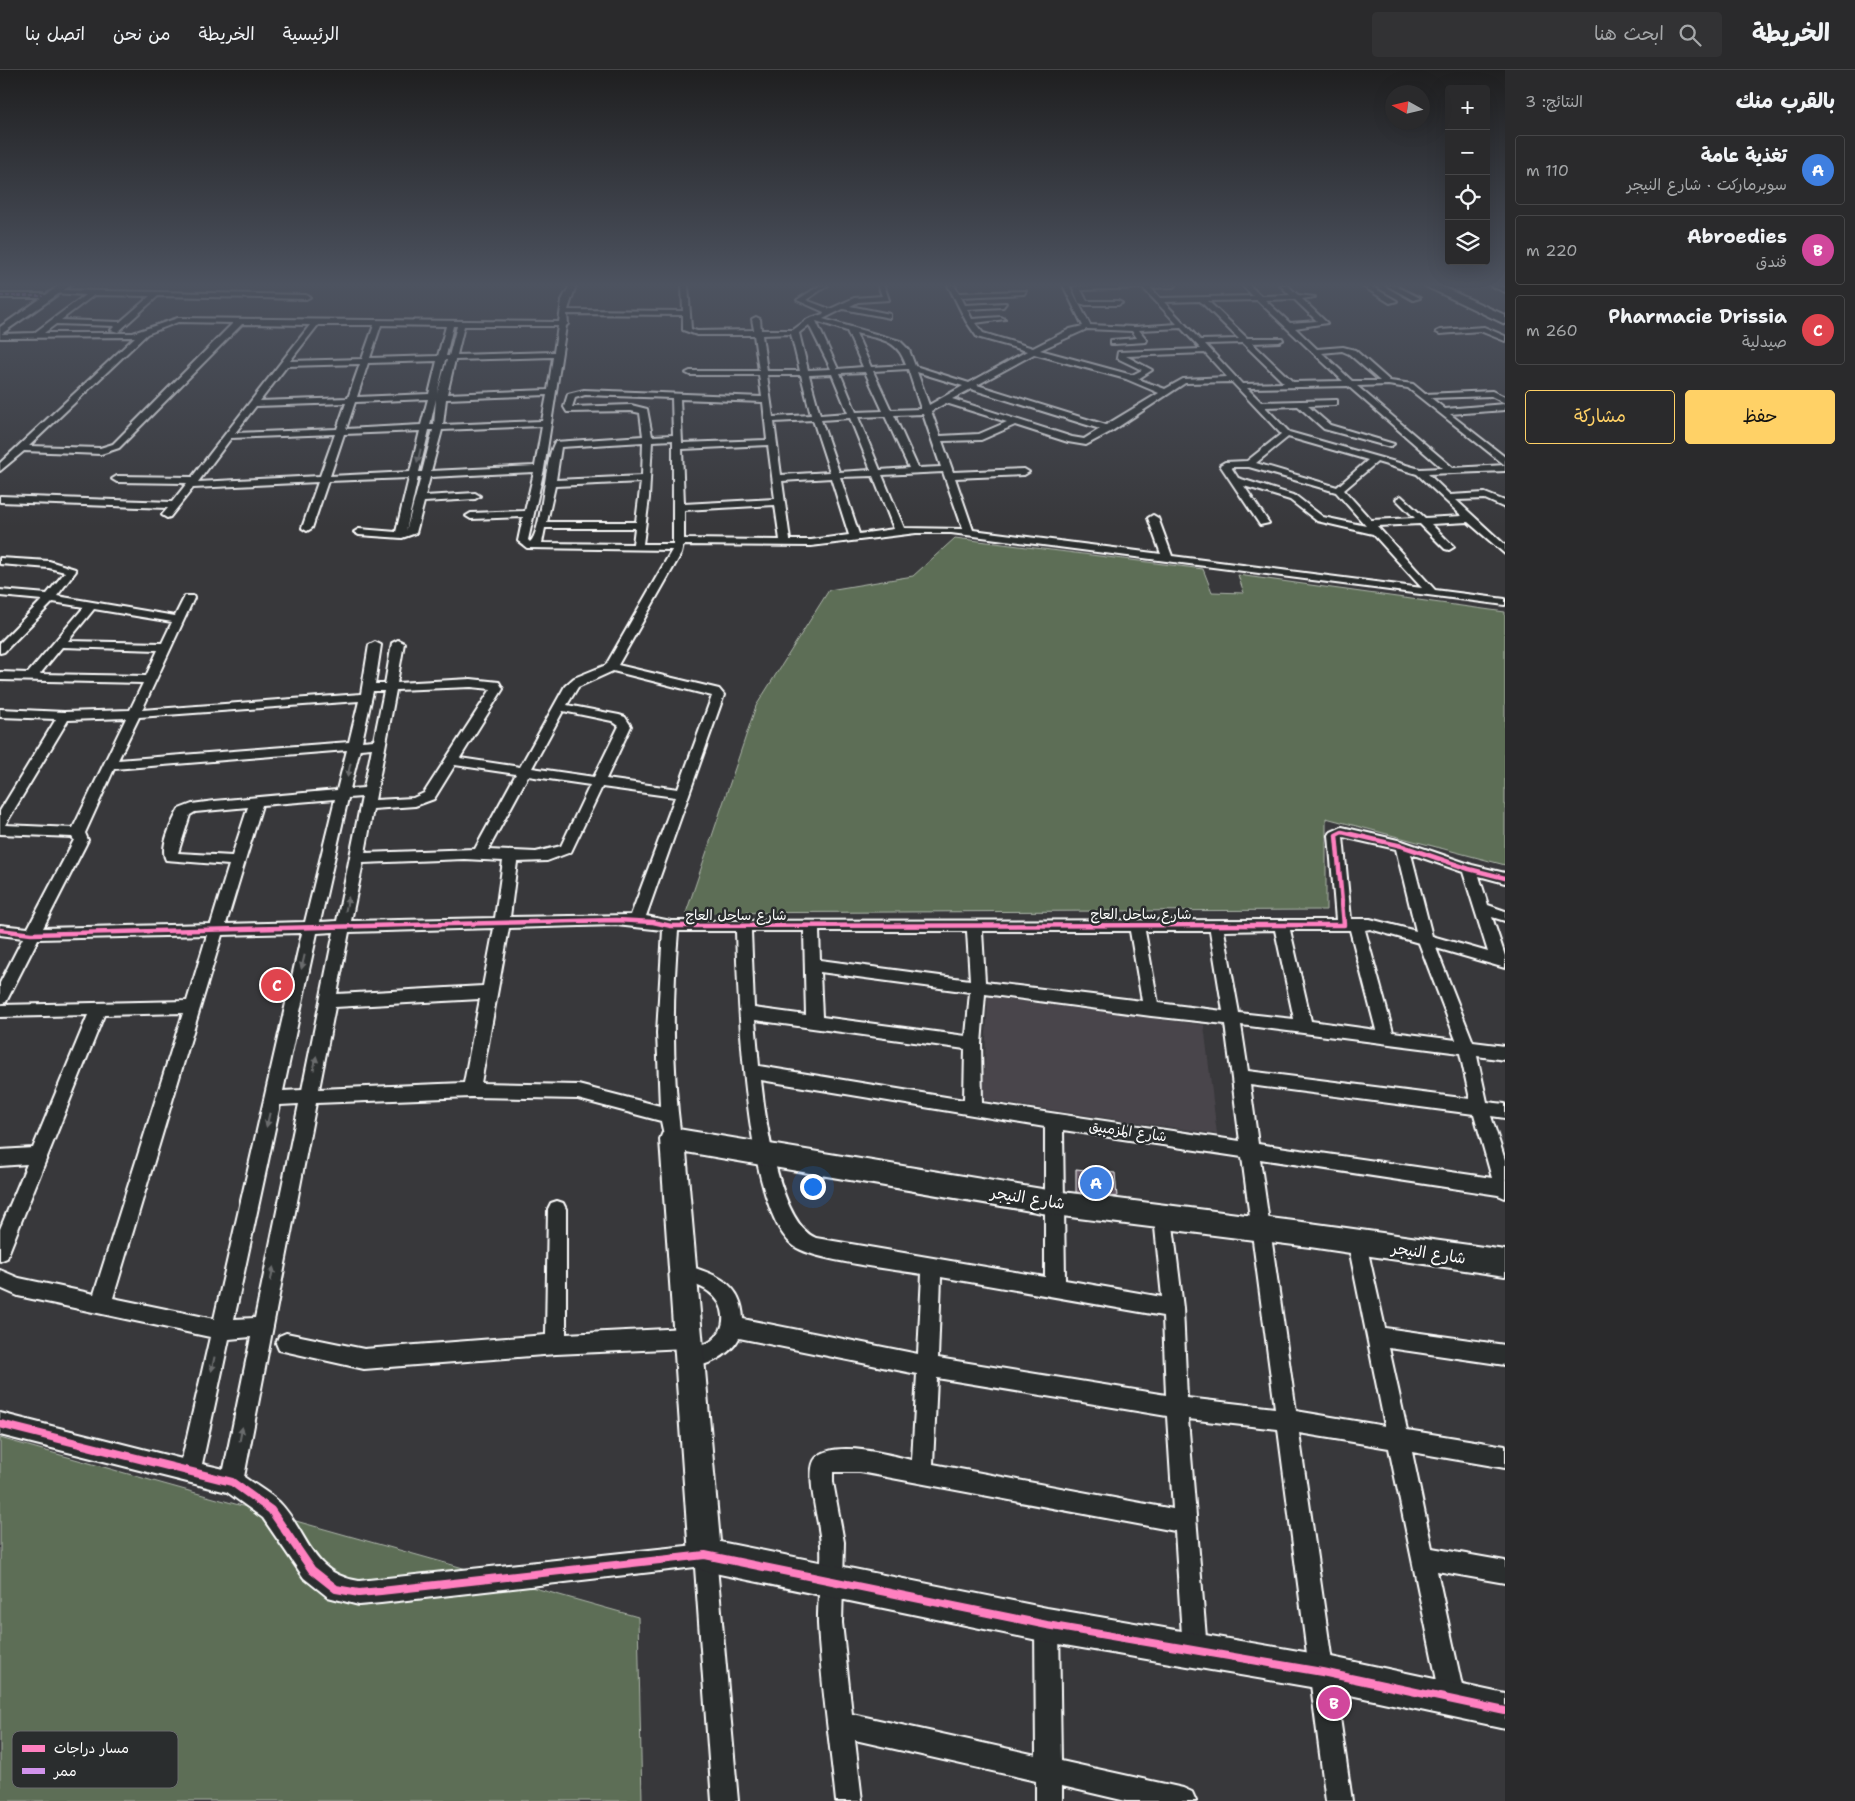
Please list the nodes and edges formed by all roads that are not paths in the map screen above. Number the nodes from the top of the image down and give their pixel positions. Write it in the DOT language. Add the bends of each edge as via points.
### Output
graph roads {
  1 [pos="109,366"];
  2 [pos="196,366"];
  3 [pos="283,366"];
  4 [pos="363,366"];
  5 [pos="439,366"];
  6 [pos="449,366"];
  7 [pos="556,366"];
  8 [pos="763,366"];
  9 [pos="802,366"];
  10 [pos="833,366"];
  11 [pos="867,366"];
  12 [pos="1006,366"];
  13 [pos="1086,366"];
  14 [pos="1140,366"];
  15 [pos="1222,366"];
  16 [pos="1271,366"];
  17 [pos="1332,366"];
  18 [pos="1368,366"];
  19 [pos="909,367"];
  20 [pos="868,369"];
  21 [pos="835,370"];
  22 [pos="690,373"];
  23 [pos="803,373"];
  24 [pos="764,374"];
  25 [pos="1129,378"];
  26 [pos="1235,379"];
  27 [pos="1350,384"];
  28 [pos="1388,384"];
  29 [pos="1291,385"];
  30 [pos="970,386"];
  31 [pos="1242,386"];
  32 [pos="551,392"];
  33 [pos="1165,392"];
  34 [pos="442,396"];
  35 [pos="1425,396"];
  36 [pos="431,397"];
  37 [pos="676,397"];
  38 [pos="352,400"];
  39 [pos="768,400"];
  40 [pos="946,400"];
  41 [pos="1505,400"];
  42 [pos="1334,402"];
  43 [pos="253,404"];
  44 [pos="1301,404"];
  45 [pos="1260,405"];
  46 [pos="1505,407"];
  47 [pos="925,411"];
  48 [pos="1444,412"];
  49 [pos="886,413"];
  50 [pos="852,415"];
  51 [pos="816,416"];
  52 [pos="770,420"];
  53 [pos="546,422"];
  54 [pos="1015,422"];
  55 [pos="438,427"];
  56 [pos="426,428"];
  57 [pos="1109,429"];
  58 [pos="340,431"];
  59 [pos="1286,434"];
  60 [pos="227,436"];
  61 [pos="646,439"];
  62 [pos="936,439"];
  63 [pos="679,442"];
  64 [pos="773,442"];
  65 [pos="1390,444"];
  66 [pos="22,448"];
  67 [pos="1501,454"];
  68 [pos="1375,459"];
  69 [pos="1505,462"];
  70 [pos="1250,464"];
  71 [pos="0,468"];
  72 [pos="1505,468"];
  73 [pos="539,469"];
  74 [pos="914,470"];
  75 [pos="1362,470"];
  76 [pos="1450,470"];
  77 [pos="1417,471"];
  78 [pos="875,472"];
  79 [pos="948,472"];
  80 [pos="1024,472"];
  81 [pos="415,474"];
  82 [pos="426,474"];
  83 [pos="834,474"];
  84 [pos="777,478"];
  85 [pos="117,479"];
  86 [pos="324,479"];
  87 [pos="645,480"];
  88 [pos="1235,480"];
  89 [pos="192,483"];
  90 [pos="551,483"];
  91 [pos="1339,490"];
  92 [pos="475,496"];
  93 [pos="1447,498"];
  94 [pos="0,499"];
  95 [pos="420,499"];
  96 [pos="1401,499"];
  97 [pos="780,502"];
  98 [pos="175,505"];
  99 [pos="1505,505"];
  100 [pos="679,507"];
  101 [pos="529,514"];
  102 [pos="167,515"];
  103 [pos="471,516"];
  104 [pos="1153,518"];
  105 [pos="1470,519"];
  106 [pos="1422,521"];
  107 [pos="1264,523"];
  108 [pos="1371,523"];
  109 [pos="541,525"];
  110 [pos="641,525"];
  111 [pos="307,528"];
  112 [pos="900,531"];
  113 [pos="359,532"];
  114 [pos="969,532"];
  115 [pos="1379,532"];
  116 [pos="402,535"];
  117 [pos="855,537"];
  118 [pos="785,543"];
  119 [pos="679,544"];
  120 [pos="536,546"];
  121 [pos="637,547"];
  122 [pos="1448,547"];
  123 [pos="1505,551"];
  124 [pos="1168,559"];
  125 [pos="0,562"];
  126 [pos="1431,592"];
  127 [pos="0,593"];
  128 [pos="50,598"];
  129 [pos="190,598"];
  130 [pos="1505,602"];
  131 [pos="91,606"];
  132 [pos="179,620"];
  133 [pos="398,643"];
  134 [pos="62,644"];
  135 [pos="375,645"];
  136 [pos="166,647"];
  137 [pos="0,650"];
  138 [pos="611,667"];
  139 [pos="0,676"];
  140 [pos="31,677"];
  141 [pos="150,680"];
  142 [pos="391,686"];
  143 [pos="367,692"];
  144 [pos="560,707"];
  145 [pos="134,714"];
  146 [pos="2,715"];
  147 [pos="64,716"];
  148 [pos="380,744"];
  149 [pos="354,746"];
  150 [pos="452,761"];
  151 [pos="110,765"];
  152 [pos="522,772"];
  153 [pos="598,782"];
  154 [pos="682,794"];
  155 [pos="343,795"];
  156 [pos="368,798"];
  157 [pos="256,802"];
  158 [pos="0,822"];
  159 [pos="0,829"];
  160 [pos="77,834"];
  161 [pos="1402,846"];
  162 [pos="479,854"];
  163 [pos="511,856"];
  164 [pos="357,858"];
  165 [pos="237,861"];
  166 [pos="1469,869"];
  167 [pos="1505,878"];
  168 [pos="1483,909"];
  169 [pos="1505,916"];
  170 [pos="637,920"];
  171 [pos="502,924"];
  172 [pos="1216,925"];
  173 [pos="1281,925"];
  174 [pos="1350,925"];
  175 [pos="342,926"];
  176 [pos="670,926"];
  177 [pos="743,926"];
  178 [pos="811,926"];
  179 [pos="974,926"];
  180 [pos="1137,926"];
  181 [pos="311,927"];
  182 [pos="217,929"];
  183 [pos="0,930"];
  184 [pos="31,934"];
  185 [pos="1425,939"];
  186 [pos="1502,961"];
  187 [pos="814,965"];
  188 [pos="978,988"];
  189 [pos="489,992"];
  190 [pos="0,998"];
  191 [pos="327,1001"];
  192 [pos="193,1007"];
  193 [pos="98,1010"];
  194 [pos="1151,1010"];
  195 [pos="0,1011"];
  196 [pos="746,1013"];
  197 [pos="1232,1017"];
  198 [pos="814,1021"];
  199 [pos="1304,1027"];
  200 [pos="1386,1037"];
  201 [pos="973,1044"];
  202 [pos="1467,1048"];
  203 [pos="1505,1053"];
  204 [pos="751,1071"];
  205 [pos="1240,1077"];
  206 [pos="471,1090"];
  207 [pos="308,1097"];
  208 [pos="273,1098"];
  209 [pos="1480,1107"];
  210 [pos="973,1109"];
  211 [pos="1505,1111"];
  212 [pos="1054,1120"];
  213 [pos="670,1128"];
  214 [pos="1250,1150"];
  215 [pos="40,1156"];
  216 [pos="765,1156"];
  217 [pos="0,1158"];
  218 [pos="1505,1188"];
  219 [pos="1054,1203"];
  220 [pos="557,1210"];
  221 [pos="1163,1217"];
  222 [pos="1261,1229"];
  223 [pos="1357,1243"];
  224 [pos="0,1252"];
  225 [pos="1505,1263"];
  226 [pos="932,1268"];
  227 [pos="683,1273"];
  228 [pos="0,1279"];
  229 [pos="1054,1286"];
  230 [pos="101,1304"];
  231 [pos="1173,1308"];
  232 [pos="734,1327"];
  233 [pos="261,1328"];
  234 [pos="220,1330"];
  235 [pos="1376,1337"];
  236 [pos="286,1343"];
  237 [pos="556,1344"];
  238 [pos="687,1348"];
  239 [pos="1505,1355"];
  240 [pos="927,1366"];
  241 [pos="1177,1406"];
  242 [pos="1287,1420"];
  243 [pos="0,1424"];
  244 [pos="1396,1438"];
  245 [pos="1505,1457"];
  246 [pos="190,1471"];
  247 [pos="922,1472"];
  248 [pos="232,1482"];
  249 [pos="1186,1522"];
  250 [pos="705,1555"];
  251 [pos="1422,1557"];
  252 [pos="1505,1572"];
  253 [pos="832,1582"];
  254 [pos="1047,1626"];
  255 [pos="1195,1650"];
  256 [pos="1322,1672"];
  257 [pos="1453,1700"];
  258 [pos="1505,1711"];
  259 [pos="840,1724"];
  260 [pos="1049,1772"];
  261 [pos="725,1801"];
  262 [pos="849,1801"];
  263 [pos="1049,1801"];
  264 [pos="1183,1801"];
  265 [pos="1340,1801"];
  1 -- 66 [label="street"];
  2 -- 66 [label="street" via="116,446 101,450"];
  3 -- 43 [label="street"];
  4 -- 38 [label="street"];
  5 -- 36 [label="street"];
  6 -- 34 [label="street"];
  7 -- 32 [label="street"];
  8 -- 24 [label="street"];
  9 -- 23 [label="street"];
  10 -- 21 [label="street"];
  11 -- 20 [label="street"];
  12 -- 30 [label="street"];
  13 -- 25 [label="street"];
  14 -- 25 [label="street" via="1148,370 1138,377"];
  15 -- 26 [label="street"];
  16 -- 29 [label="street"];
  17 -- 27 [label="street"];
  18 -- 28 [label="street"];
  19 -- 20 [label="street"];
  19 -- 30 [label="street"];
  19 -- 47 [label="street"];
  20 -- 21 [label="street"];
  20 -- 49 [label="street"];
  21 -- 23 [label="street"];
  21 -- 50 [label="street"];
  22 -- 24 [label="street"];
  23 -- 24 [label="street"];
  23 -- 51 [label="street"];
  24 -- 39 [label="street"];
  25 -- 33 [label="street"];
  26 -- 31 [label="street"];
  26 -- 33 [label="street" via="1188,380"];
  27 -- 28 [label="street"];
  27 -- 29 [label="street"];
  27 -- 76 [label="street"];
  28 -- 35 [label="street" via="1410,386"];
  29 -- 31 [label="street"];
  30 -- 40 [label="street"];
  30 -- 57 [label="street"];
  31 -- 45 [label="street"];
  32 -- 34 [label="street"];
  32 -- 53 [label="street"];
  33 -- 57 [label="street"];
  34 -- 36 [label="street"];
  34 -- 55 [label="street"];
  35 -- 41 [label="street" via="1488,393"];
  35 -- 48 [label="street"];
  36 -- 38 [label="street"];
  36 -- 56 [label="street"];
  37 -- 39 [label="street"];
  37 -- 61 [label="street" via="584,392 571,396 570,410 642,409"];
  37 -- 63 [label="street"];
  38 -- 43 [label="street"];
  38 -- 58 [label="street"];
  39 -- 52 [label="street"];
  40 -- 47 [label="street"];
  40 -- 54 [label="street"];
  42 -- 44 [label="street"];
  43 -- 60 [label="street"];
  44 -- 45 [label="street"];
  44 -- 65 [label="street" via="1327,427"];
  45 -- 59 [label="street"];
  46 -- 48 [label="street"];
  47 -- 49 [label="street"];
  47 -- 62 [label="street"];
  48 -- 67 [label="street"];
  49 -- 50 [label="street"];
  49 -- 74 [label="street"];
  50 -- 51 [label="street"];
  50 -- 78 [label="street"];
  51 -- 52 [label="street"];
  51 -- 83 [label="street"];
  52 -- 64 [label="street"];
  53 -- 55 [label="street"];
  53 -- 73 [label="street"];
  54 -- 57 [label="street" via="1084,443"];
  54 -- 62 [label="street" via="981,437"];
  55 -- 56 [label="street"];
  55 -- 82 [label="street"];
  56 -- 58 [label="street"];
  56 -- 81 [label="street, one-way"];
  58 -- 60 [label="street"];
  58 -- 86 [label="street"];
  59 -- 68 [label="street"];
  59 -- 70 [label="street"];
  60 -- 89 [label="street"];
  61 -- 63 [label="street"];
  61 -- 87 [label="street"];
  61 -- 90 [label="street" via="558,444"];
  62 -- 79 [label="street"];
  63 -- 64 [label="street"];
  63 -- 100 [label="street"];
  64 -- 84 [label="street"];
  66 -- 71 [label="street"];
  67 -- 69 [label="street"];
  68 -- 75 [label="street"];
  68 -- 77 [label="street"];
  70 -- 88 [label="street" via="1225,465"];
  70 -- 91 [label="street"];
  72 -- 76 [label="street"];
  73 -- 82 [label="street"];
  73 -- 101 [label="street"];
  74 -- 78 [label="street"];
  74 -- 79 [label="street"];
  75 -- 77 [label="street"];
  75 -- 91 [label="street"];
  76 -- 77 [label="street"];
  77 -- 93 [label="street"];
  78 -- 83 [label="street"];
  78 -- 112 [label="street"];
  79 -- 80 [label="street"];
  79 -- 114 [label="street"];
  81 -- 82 [label="street"];
  81 -- 86 [label="street"];
  81 -- 116 [label="street"];
  82 -- 95 [label="street"];
  83 -- 84 [label="street"];
  83 -- 117 [label="street"];
  84 -- 97 [label="street"];
  85 -- 89 [label="street"];
  86 -- 89 [label="street"];
  86 -- 111 [label="street"];
  87 -- 90 [label="street"];
  87 -- 110 [label="street"];
  88 -- 107 [label="street"];
  88 -- 115 [label="street" via="1293,498 1320,519"];
  89 -- 98 [label="street"];
  90 -- 109 [label="street"];
  91 -- 108 [label="street"];
  92 -- 95 [label="street"];
  93 -- 99 [label="street" via="1487,495"];
  93 -- 105 [label="street"];
  94 -- 98 [label="street"];
  95 -- 116 [label="street" via="411,533"];
  96 -- 106 [label="street"];
  97 -- 100 [label="street"];
  97 -- 118 [label="street"];
  98 -- 102 [label="street"];
  100 -- 119 [label="street"];
  101 -- 103 [label="street"];
  101 -- 120 [label="street" via="523,541 527,546"];
  104 -- 124 [label="street"];
  105 -- 106 [label="street"];
  105 -- 123 [label="street"];
  106 -- 108 [label="street"];
  106 -- 122 [label="street"];
  108 -- 115 [label="street"];
  109 -- 110 [label="street"];
  109 -- 120 [label="street"];
  110 -- 121 [label="street"];
  112 -- 114 [label="street"];
  112 -- 117 [label="street"];
  113 -- 116 [label="street"];
  114 -- 124 [label="street"];
  115 -- 126 [label="street"];
  117 -- 118 [label="street" via="822,543"];
  118 -- 119 [label="street"];
  119 -- 121 [label="street"];
  119 -- 138 [label="street" via="655,594"];
  120 -- 121 [label="street"];
  124 -- 126 [label="street"];
  125 -- 128 [label="street" via="68,568 70,575"];
  126 -- 130 [label="street"];
  127 -- 128 [label="street"];
  128 -- 131 [label="street"];
  128 -- 137 [label="street"];
  129 -- 132 [label="street"];
  131 -- 132 [label="street"];
  131 -- 134 [label="street"];
  132 -- 136 [label="street"];
  133 -- 142 [label="street"];
  134 -- 136 [label="street"];
  134 -- 140 [label="street"];
  135 -- 143 [label="street"];
  136 -- 141 [label="street"];
  138 -- 144 [label="street" via="578,679"];
  138 -- 154 [label="street" via="718,694"];
  139 -- 140 [label="street"];
  140 -- 141 [label="street"];
  141 -- 145 [label="street"];
  142 -- 143 [label="street"];
  142 -- 148 [label="street"];
  142 -- 150 [label="street" via="471,683 495,686 495,694"];
  143 -- 145 [label="street"];
  143 -- 149 [label="street"];
  144 -- 152 [label="street"];
  144 -- 153 [label="street" via="624,723 625,730"];
  145 -- 147 [label="street"];
  145 -- 151 [label="street"];
  146 -- 147 [label="street"];
  147 -- 158 [label="street"];
  148 -- 149 [label="street"];
  148 -- 156 [label="street"];
  149 -- 151 [label="street"];
  149 -- 155 [label="street, one-way"];
  150 -- 152 [label="street"];
  150 -- 156 [label="street" via="425,798 415,802"];
  151 -- 160 [label="street"];
  152 -- 153 [label="street"];
  152 -- 162 [label="street"];
  153 -- 154 [label="street"];
  153 -- 163 [label="street" via="566,849 554,855"];
  154 -- 170 [label="street"];
  155 -- 156 [label="street"];
  155 -- 157 [label="street"];
  155 -- 181 [label="street"];
  156 -- 164 [label="street"];
  157 -- 165 [label="street"];
  157 -- 165 [label="street" via="188,809 182,815 170,853 171,857 182,859"];
  159 -- 160 [label="street"];
  160 -- 184 [label="street" via="81,840 78,847"];
  161 -- 166 [label="street"];
  161 -- 174 [label="street" via="1342,832 1336,834"];
  161 -- 185 [label="street"];
  162 -- 163 [label="street"];
  162 -- 164 [label="street"];
  163 -- 171 [label="street"];
  175 -- 164 [label="street, one-way"];
  165 -- 182 [label="street"];
  166 -- 167 [label="street"];
  166 -- 168 [label="street"];
  168 -- 169 [label="street"];
  168 -- 186 [label="street"];
  170 -- 171 [label="street, شارع ساحل العاج"];
  170 -- 176 [label="street, شارع ساحل العاج"];
  171 -- 175 [label="street, شارع ساحل العاج"];
  171 -- 189 [label="street"];
  172 -- 173 [label="street, شارع ساحل العاج"];
  172 -- 180 [label="street, شارع ساحل العاج"];
  172 -- 197 [label="street"];
  173 -- 174 [label="street, شارع ساحل العاج"];
  173 -- 199 [label="street"];
  174 -- 185 [label="street, شارع ساحل العاج" via="1370,924"];
  174 -- 200 [label="street"];
  175 -- 181 [label="street, شارع ساحل العاج"];
  175 -- 191 [label="street"];
  176 -- 177 [label="street, شارع ساحل العاج"];
  176 -- 213 [label="street" via="665,1022"];
  177 -- 178 [label="street, شارع ساحل العاج"];
  177 -- 196 [label="street"];
  178 -- 179 [label="street, شارع ساحل العاج"];
  178 -- 187 [label="street"];
  179 -- 180 [label="street, شارع ساحل العاج"];
  179 -- 188 [label="street"];
  180 -- 194 [label="street"];
  181 -- 182 [label="street, شارع ساحل العاج"];
  181 -- 208 [label="street, one-way"];
  182 -- 184 [label="street, شارع ساحل العاج"];
  182 -- 192 [label="street"];
  183 -- 184 [label="street, شارع ساحل العاج"];
  184 -- 190 [label="street"];
  185 -- 186 [label="street, شارع ساحل العاج"];
  185 -- 202 [label="street"];
  187 -- 188 [label="street"];
  187 -- 198 [label="street"];
  188 -- 194 [label="street"];
  188 -- 201 [label="street"];
  189 -- 191 [label="street"];
  189 -- 206 [label="street"];
  207 -- 191 [label="street, one-way"];
  192 -- 193 [label="street"];
  192 -- 230 [label="street"];
  193 -- 195 [label="street"];
  193 -- 215 [label="street"];
  194 -- 197 [label="street"];
  196 -- 198 [label="street"];
  196 -- 204 [label="street"];
  197 -- 199 [label="street"];
  197 -- 205 [label="street"];
  198 -- 201 [label="street"];
  199 -- 200 [label="street"];
  200 -- 202 [label="street"];
  201 -- 210 [label="street"];
  202 -- 203 [label="street"];
  202 -- 209 [label="street"];
  204 -- 210 [label="street, شارع المزمبيق"];
  204 -- 216 [label="street"];
  205 -- 209 [label="street"];
  205 -- 214 [label="street"];
  206 -- 207 [label="street"];
  206 -- 213 [label="street" via="578,1092"];
  207 -- 208 [label="street"];
  233 -- 207 [label="street, one-way"];
  208 -- 234 [label="street, one-way"];
  209 -- 211 [label="street"];
  209 -- 218 [label="street"];
  210 -- 212 [label="street, شارع المزمبيق"];
  212 -- 214 [label="street, شارع المزمبيق"];
  212 -- 219 [label="street"];
  213 -- 216 [label="street, شارع النيجر"];
  213 -- 227 [label="street"];
  214 -- 218 [label="street, شارع المزمبيق"];
  214 -- 222 [label="street"];
  215 -- 217 [label="street"];
  215 -- 224 [label="street"];
  216 -- 219 [label="street, شارع النيجر"];
  216 -- 226 [label="street" via="782,1216 793,1234 804,1243"];
  219 -- 221 [label="street, شارع النيجر"];
  219 -- 229 [label="street"];
  220 -- 237 [label="street"];
  221 -- 222 [label="street, شارع النيجر"];
  221 -- 231 [label="street"];
  222 -- 223 [label="street, شارع النيجر"];
  222 -- 242 [label="street"];
  223 -- 225 [label="street, شارع النيجر"];
  223 -- 235 [label="street"];
  226 -- 229 [label="street"];
  226 -- 240 [label="street"];
  227 -- 232 [label="street" via="721,1289 730,1303"];
  227 -- 238 [label="street"];
  228 -- 230 [label="street" via="18,1287"];
  229 -- 231 [label="street"];
  230 -- 234 [label="street"];
  231 -- 241 [label="street"];
  232 -- 238 [label="street" via="719,1348 710,1353"];
  232 -- 240 [label="street"];
  233 -- 234 [label="street"];
  248 -- 233 [label="street, one-way"];
  234 -- 246 [label="street, one-way"];
  235 -- 239 [label="street"];
  235 -- 244 [label="street"];
  236 -- 237 [label="street" via="364,1359"];
  237 -- 238 [label="street"];
  238 -- 250 [label="street"];
  240 -- 241 [label="street"];
  240 -- 247 [label="street"];
  241 -- 242 [label="street"];
  241 -- 249 [label="street"];
  242 -- 244 [label="street"];
  242 -- 256 [label="street"];
  243 -- 246 [label="street"];
  244 -- 245 [label="street"];
  244 -- 251 [label="street"];
  246 -- 248 [label="street"];
  247 -- 249 [label="street"];
  247 -- 253 [label="street" via="847,1460 828,1462 824,1466 822,1482 833,1542"];
  248 -- 250 [label="street" via="272,1510 312,1570 336,1589 359,1593"];
  249 -- 255 [label="street"];
  250 -- 253 [label="street"];
  250 -- 261 [label="street"];
  251 -- 252 [label="street"];
  251 -- 257 [label="street"];
  253 -- 254 [label="street"];
  253 -- 259 [label="street" via="830,1623"];
  254 -- 255 [label="street"];
  254 -- 260 [label="street"];
  255 -- 256 [label="street"];
  256 -- 257 [label="street"];
  256 -- 265 [label="street"];
  257 -- 258 [label="street"];
  259 -- 260 [label="street"];
  259 -- 262 [label="street"];
  260 -- 263 [label="street"];
  260 -- 264 [label="street"];
}
